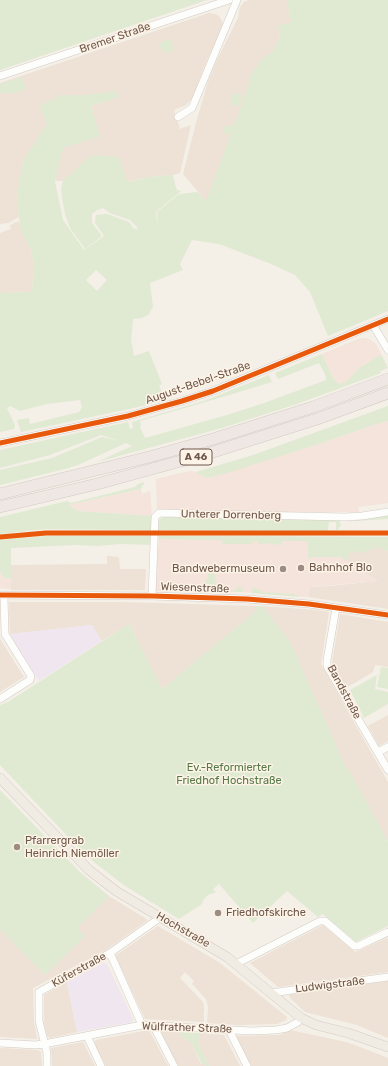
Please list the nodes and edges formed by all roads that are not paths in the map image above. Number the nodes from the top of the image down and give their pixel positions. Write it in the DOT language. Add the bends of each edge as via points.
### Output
graph roads {
  1 [pos="229,0"];
  2 [pos="237,0"];
  3 [pos="0,76"];
  4 [pos="178,117"];
  5 [pos="388,319"];
  6 [pos="373,325"];
  7 [pos="388,350"];
  8 [pos="388,379"];
  9 [pos="388,393"];
  10 [pos="0,443"];
  11 [pos="0,494"];
  12 [pos="0,507"];
  13 [pos="388,512"];
  14 [pos="2,596"];
  15 [pos="152,596"];
  16 [pos="336,608"];
  17 [pos="388,616"];
  18 [pos="0,699"];
  19 [pos="388,747"];
  20 [pos="378,752"];
  21 [pos="388,770"];
  22 [pos="0,778"];
  23 [pos="161,917"];
  24 [pos="388,932"];
  25 [pos="110,953"];
  26 [pos="236,964"];
  27 [pos="388,977"];
  28 [pos="271,993"];
  29 [pos="302,1018"];
  30 [pos="142,1025"];
  31 [pos="152,1025"];
  32 [pos="229,1030"];
  33 [pos="86,1036"];
  34 [pos="0,1043"];
  35 [pos="44,1044"];
  36 [pos="388,1048"];
  37 [pos="47,1066"];
  38 [pos="101,1066"];
  39 [pos="174,1066"];
  40 [pos="247,1066"];
  1 -- 3 [label="street, Bremer Straße"];
  2 -- 4 [label="street" via="192,108"];
  5 -- 6 [label="street, August-Bebel-Straße"];
  6 -- 7 [label="street"];
  6 -- 10 [label="street, August-Bebel-Straße" via="213,391 182,401 128,416"];
  8 -- 11 [label="highway, A 46" via="313,407 213,439"];
  9 -- 12 [label="highway, A 46" via="210,453"];
  13 -- 15 [label="street, Unterer Dorrenberg" via="345,517 159,513 155,520"];
  14 -- 15 [label="street, Wiesenstraße"];
  14 -- 18 [label="street" via="5,634 31,676 30,680"];
  15 -- 16 [label="street, Wiesenstraße" via="247,599"];
  16 -- 17 [label="street, Wiesenstraße"];
  16 -- 20 [label="street, Bandstraße" via="327,666"];
  19 -- 20 [label="street"];
  20 -- 21 [label="street, Bandstraße"];
  22 -- 23 [label="main road, Hochstraße" via="99,879"];
  23 -- 25 [label="street, Küferstraße"];
  23 -- 26 [label="main road, Hochstraße"];
  24 -- 26 [label="street" via="354,946 325,921 320,921"];
  25 -- 30 [label="street"];
  25 -- 35 [label="street, Küferstraße" via="39,992 39,1021"];
  26 -- 28 [label="main road, Hochstraße"];
  27 -- 28 [label="street, Ludwigstraße"];
  28 -- 29 [label="main road, Hochstraße"];
  29 -- 32 [label="street, Wülfrather Straße" via="282,1029"];
  29 -- 36 [label="main road, Hochstraße"];
  30 -- 31 [label="street, Wülfrather Straße"];
  30 -- 33 [label="street, Wülfrather Straße"];
  31 -- 32 [label="street, Wülfrather Straße"];
  31 -- 39 [label="street"];
  32 -- 40 [label="street"];
  33 -- 35 [label="street, Wülfrather Straße"];
  33 -- 38 [label="street"];
  34 -- 35 [label="street, Wülfrather Straße"];
  35 -- 37 [label="street"];
}
